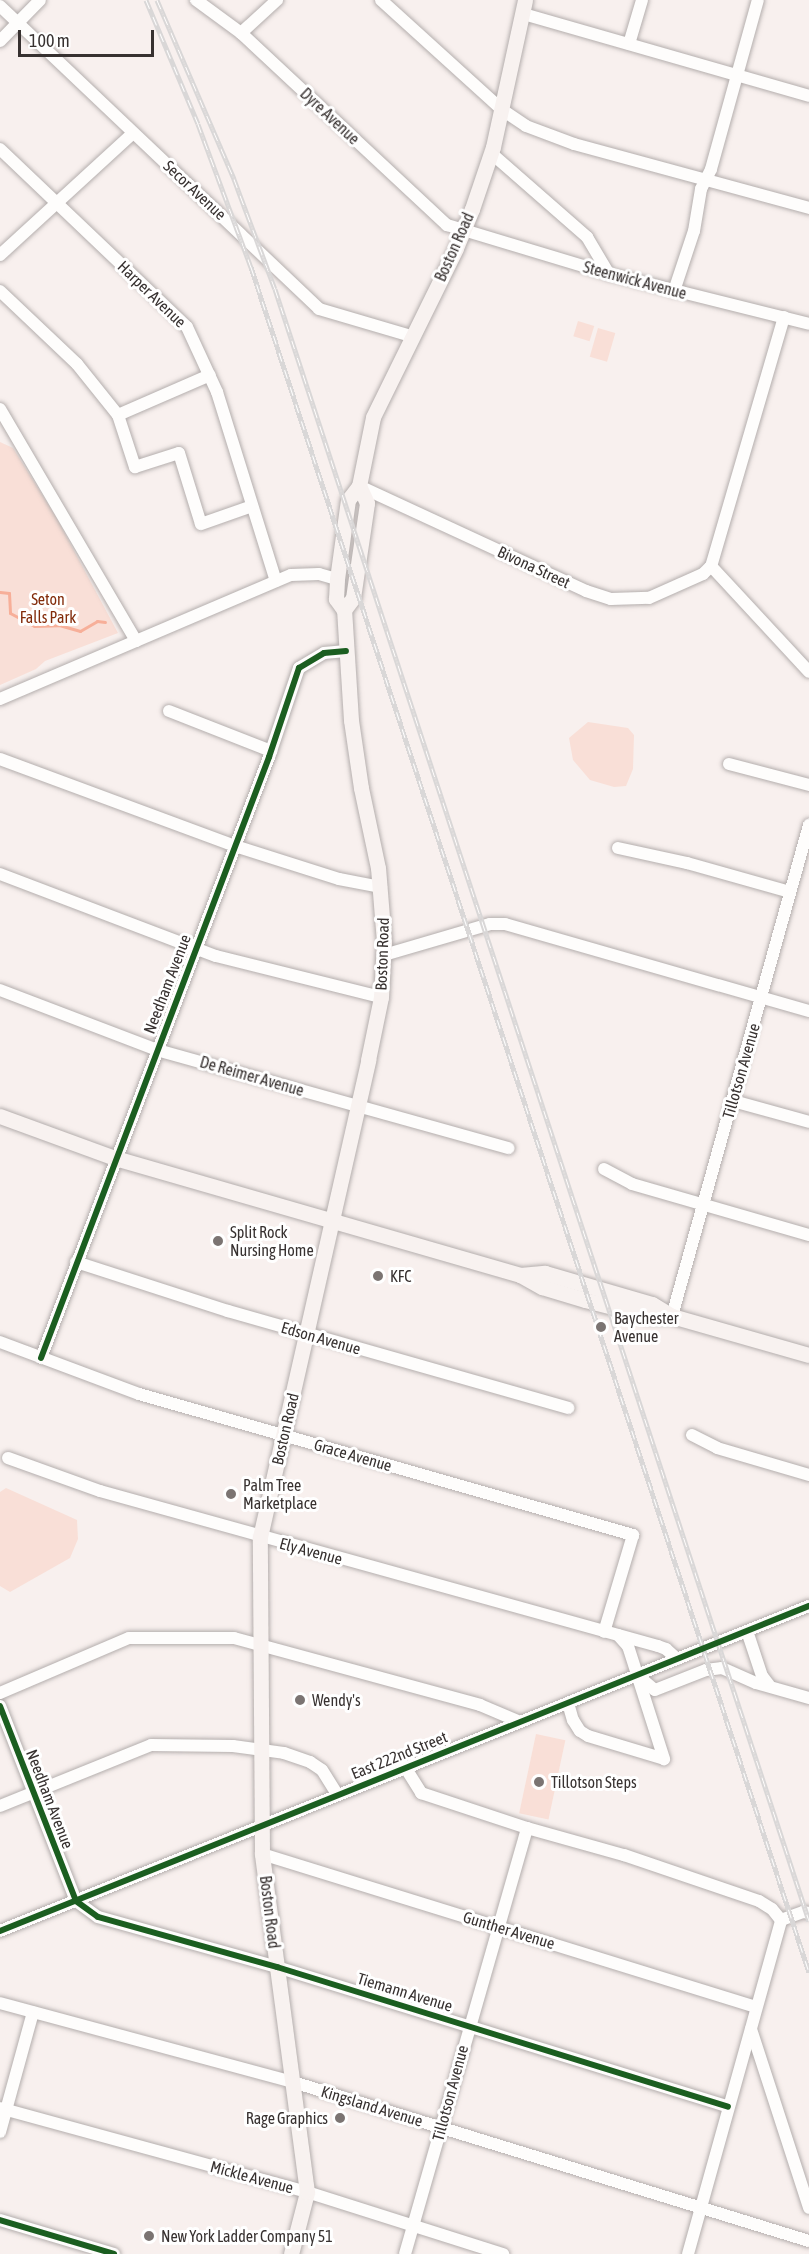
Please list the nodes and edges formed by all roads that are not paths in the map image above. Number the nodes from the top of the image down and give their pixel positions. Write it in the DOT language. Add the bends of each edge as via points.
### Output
graph roads {
  1 [pos="40,0"];
  2 [pos="196,0"];
  3 [pos="277,0"];
  4 [pos="381,0"];
  5 [pos="642,0"];
  6 [pos="758,0"];
  7 [pos="0,6"];
  8 [pos="524,6"];
  9 [pos="17,23"];
  10 [pos="241,33"];
  11 [pos="0,41"];
  12 [pos="629,44"];
  13 [pos="737,76"];
  14 [pos="809,96"];
  15 [pos="501,109"];
  16 [pos="133,132"];
  17 [pos="0,149"];
  18 [pos="491,153"];
  19 [pos="706,178"];
  20 [pos="58,203"];
  21 [pos="809,208"];
  22 [pos="463,229"];
  23 [pos="0,255"];
  24 [pos="609,274"];
  25 [pos="0,291"];
  26 [pos="674,291"];
  27 [pos="784,317"];
  28 [pos="809,324"];
  29 [pos="411,336"];
  30 [pos="210,375"];
  31 [pos="0,410"];
  32 [pos="118,415"];
  33 [pos="359,486"];
  34 [pos="252,506"];
  35 [pos="711,566"];
  36 [pos="337,579"];
  37 [pos="276,581"];
  38 [pos="344,610"];
  39 [pos="136,641"];
  40 [pos="346,651"];
  41 [pos="809,672"];
  42 [pos="0,699"];
  43 [pos="169,711"];
  44 [pos="271,751"];
  45 [pos="0,759"];
  46 [pos="729,764"];
  47 [pos="809,785"];
  48 [pos="809,825"];
  49 [pos="235,846"];
  50 [pos="618,848"];
  51 [pos="0,874"];
  52 [pos="381,887"];
  53 [pos="790,892"];
  54 [pos="194,948"];
  55 [pos="384,955"];
  56 [pos="0,990"];
  57 [pos="381,998"];
  58 [pos="762,998"];
  59 [pos="809,1011"];
  60 [pos="157,1050"];
  61 [pos="733,1101"];
  62 [pos="357,1106"];
  63 [pos="0,1116"];
  64 [pos="809,1122"];
  65 [pos="509,1148"];
  66 [pos="115,1158"];
  67 [pos="604,1169"];
  68 [pos="704,1205"];
  69 [pos="333,1220"];
  70 [pos="809,1235"];
  71 [pos="76,1262"];
  72 [pos="672,1316"];
  73 [pos="306,1334"];
  74 [pos="0,1342"];
  75 [pos="809,1355"];
  76 [pos="40,1358"];
  77 [pos="568,1408"];
  78 [pos="283,1435"];
  79 [pos="692,1435"];
  80 [pos="8,1458"];
  81 [pos="809,1475"];
  82 [pos="260,1537"];
  83 [pos="809,1606"];
  84 [pos="747,1631"];
  85 [pos="604,1632"];
  86 [pos="617,1635"];
  87 [pos="260,1645"];
  88 [pos="677,1659"];
  89 [pos="637,1675"];
  90 [pos="769,1685"];
  91 [pos="0,1693"];
  92 [pos="809,1698"];
  93 [pos="568,1703"];
  94 [pos="0,1706"];
  95 [pos="520,1722"];
  96 [pos="261,1750"];
  97 [pos="405,1767"];
  98 [pos="33,1793"];
  99 [pos="337,1794"];
  100 [pos="0,1806"];
  101 [pos="261,1827"];
  102 [pos="527,1828"];
  103 [pos="262,1854"];
  104 [pos="76,1900"];
  105 [pos="809,1912"];
  106 [pos="781,1920"];
  107 [pos="499,1927"];
  108 [pos="0,1932"];
  109 [pos="277,1967"];
  110 [pos="0,2003"];
  111 [pos="756,2007"];
  112 [pos="33,2012"];
  113 [pos="469,2026"];
  114 [pos="751,2028"];
  115 [pos="293,2082"];
  116 [pos="728,2107"];
  117 [pos="3,2109"];
  118 [pos="441,2127"];
  119 [pos="0,2132"];
  120 [pos="307,2192"];
  121 [pos="809,2208"];
  122 [pos="701,2209"];
  123 [pos="0,2220"];
  124 [pos="413,2226"];
  125 [pos="809,2241"];
  126 [pos="114,2254"];
  127 [pos="291,2254"];
  128 [pos="405,2254"];
  129 [pos="502,2254"];
  130 [pos="688,2254"];
  1 -- 9 [label="street"];
  2 -- 10 [label="street, Dyre Avenue"];
  3 -- 10 [label="street"];
  4 -- 15 [label="street"];
  5 -- 12 [label="street"];
  6 -- 13 [label="street"];
  7 -- 9 [label="street, Secor Avenue"];
  8 -- 12 [label="street"];
  8 -- 15 [label="main road, Boston Road"];
  9 -- 11 [label="street"];
  9 -- 16 [label="street, Secor Avenue"];
  10 -- 22 [label="street, Dyre Avenue" via="447,225"];
  12 -- 13 [label="street"];
  13 -- 14 [label="street"];
  13 -- 19 [label="street"];
  15 -- 18 [label="main road, Boston Road"];
  15 -- 19 [label="street" via="526,126 574,144"];
  16 -- 20 [label="street"];
  16 -- 29 [label="street, Secor Avenue" via="319,309"];
  17 -- 20 [label="street, Harper Avenue"];
  18 -- 22 [label="main road, Boston Road"];
  18 -- 24 [label="street" via="587,237"];
  19 -- 21 [label="street"];
  19 -- 26 [label="street"];
  20 -- 23 [label="street"];
  20 -- 30 [label="street, Harper Avenue" via="182,320"];
  22 -- 24 [label="street, Steenwick Avenue"];
  22 -- 29 [label="main road, Boston Road"];
  24 -- 26 [label="street, Steenwick Avenue"];
  25 -- 32 [label="street" via="77,364"];
  26 -- 27 [label="street, Steenwick Avenue"];
  27 -- 28 [label="street, Steenwick Avenue"];
  27 -- 35 [label="street"];
  29 -- 33 [label="main road, Boston Road" via="373,417"];
  30 -- 32 [label="street"];
  30 -- 34 [label="street, Harper Avenue"];
  31 -- 39 [label="street"];
  32 -- 34 [label="street" via="135,467 178,453 201,524"];
  33 -- 35 [label="street, Bivona Street" via="611,599 649,598 703,574"];
  33 -- 36 [label="main road, Boston Road" via="348,500"];
  33 -- 38 [label="main road, Boston Road" via="367,503 352,598"];
  34 -- 37 [label="street, Harper Avenue"];
  35 -- 41 [label="street"];
  36 -- 37 [label="street" via="307,574"];
  36 -- 38 [label="main road, Boston Road" via="336,599"];
  37 -- 39 [label="street"];
  38 -- 40 [label="main road, Boston Road"];
  39 -- 42 [label="street"];
  40 -- 44 [label="street, Needham Avenue" via="324,653 299,668"];
  40 -- 52 [label="main road, Boston Road" via="353,738"];
  43 -- 44 [label="street"];
  44 -- 49 [label="street, Needham Avenue"];
  45 -- 49 [label="street"];
  46 -- 47 [label="street"];
  48 -- 53 [label="street, Tillotson Avenue"];
  49 -- 52 [label="street" via="339,879"];
  49 -- 54 [label="street, Needham Avenue"];
  50 -- 53 [label="street"];
  51 -- 54 [label="street"];
  52 -- 55 [label="main road, Boston Road"];
  53 -- 58 [label="street, Tillotson Avenue"];
  54 -- 57 [label="street"];
  54 -- 60 [label="street, Needham Avenue"];
  55 -- 57 [label="main road, Boston Road"];
  55 -- 58 [label="street" via="490,924 505,924"];
  56 -- 60 [label="street, De Reimer Avenue"];
  57 -- 62 [label="main road, Boston Road"];
  58 -- 59 [label="street"];
  58 -- 61 [label="street, Tillotson Avenue"];
  60 -- 62 [label="street, De Reimer Avenue"];
  60 -- 66 [label="street, Needham Avenue"];
  61 -- 64 [label="street"];
  61 -- 68 [label="street, Tillotson Avenue"];
  62 -- 65 [label="street, De Reimer Avenue"];
  62 -- 69 [label="main road, Boston Road"];
  63 -- 66 [label="main road"];
  66 -- 69 [label="main road"];
  66 -- 71 [label="street, Needham Avenue"];
  67 -- 68 [label="street" via="632,1184"];
  68 -- 70 [label="street"];
  68 -- 72 [label="street, Tillotson Avenue"];
  69 -- 72 [label="main road" via="520,1275 542,1287 585,1300 648,1317"];
  69 -- 73 [label="main road, Boston Road"];
  71 -- 73 [label="street, Edson Avenue"];
  71 -- 76 [label="street, Needham Avenue"];
  72 -- 75 [label="main road"];
  73 -- 77 [label="street, Edson Avenue"];
  73 -- 78 [label="main road, Boston Road"];
  74 -- 76 [label="street"];
  76 -- 78 [label="street, Grace Avenue" via="139,1394"];
  78 -- 82 [label="main road, Boston Road"];
  78 -- 85 [label="street, Grace Avenue" via="633,1535"];
  79 -- 81 [label="street" via="717,1448"];
  80 -- 82 [label="street, Ely Avenue" via="100,1491"];
  82 -- 85 [label="street, Ely Avenue"];
  82 -- 87 [label="main road, Boston Road"];
  83 -- 84 [label="street, East 222nd Street"];
  84 -- 88 [label="street, East 222nd Street"];
  84 -- 90 [label="street" via="762,1676"];
  85 -- 86 [label="street, Ely Avenue"];
  86 -- 88 [label="street, Ely Avenue" via="666,1649"];
  86 -- 89 [label="street" via="628,1646"];
  87 -- 91 [label="street" via="234,1638 129,1638"];
  87 -- 95 [label="street" via="480,1705"];
  87 -- 96 [label="main road, Boston Road"];
  88 -- 89 [label="street, East 222nd Street"];
  89 -- 90 [label="street" via="655,1690 706,1670 722,1668"];
  89 -- 93 [label="street, East 222nd Street"];
  89 -- 93 [label="street" via="664,1759 588,1736 573,1720"];
  90 -- 92 [label="street"];
  93 -- 95 [label="street, East 222nd Street"];
  94 -- 98 [label="street, Needham Avenue"];
  95 -- 97 [label="street, East 222nd Street"];
  96 -- 98 [label="street" via="151,1745"];
  96 -- 99 [label="street" via="310,1762 321,1770"];
  96 -- 101 [label="main road, Boston Road"];
  97 -- 99 [label="street, East 222nd Street"];
  97 -- 102 [label="street" via="421,1793"];
  98 -- 100 [label="street"];
  98 -- 104 [label="street, Needham Avenue"];
  99 -- 101 [label="street, East 222nd Street"];
  101 -- 103 [label="main road, Boston Road"];
  101 -- 104 [label="street, East 222nd Street"];
  102 -- 106 [label="street" via="624,1855 759,1901"];
  102 -- 107 [label="street, Tillotson Avenue"];
  103 -- 107 [label="street, Gunther Avenue"];
  103 -- 109 [label="main road, Boston Road"];
  104 -- 108 [label="street, East 222nd Street"];
  104 -- 109 [label="street, Tiemann Avenue" via="98,1917"];
  105 -- 106 [label="street"];
  106 -- 111 [label="street"];
  107 -- 111 [label="street, Gunther Avenue"];
  107 -- 113 [label="street, Tillotson Avenue"];
  109 -- 113 [label="street, Tiemann Avenue"];
  109 -- 115 [label="main road, Boston Road"];
  110 -- 112 [label="street, Kingsland Avenue"];
  111 -- 114 [label="street"];
  112 -- 115 [label="street, Kingsland Avenue"];
  112 -- 117 [label="street"];
  113 -- 116 [label="street, Tiemann Avenue"];
  113 -- 118 [label="street, Tillotson Avenue"];
  114 -- 116 [label="street"];
  114 -- 121 [label="street"];
  115 -- 118 [label="street, Kingsland Avenue"];
  115 -- 120 [label="main road, Boston Road"];
  116 -- 122 [label="street"];
  117 -- 119 [label="street"];
  117 -- 120 [label="street, Mickle Avenue"];
  118 -- 122 [label="street, Kingsland Avenue"];
  118 -- 124 [label="street, Tillotson Avenue"];
  120 -- 124 [label="street, Mickle Avenue"];
  120 -- 127 [label="main road, Boston Road"];
  122 -- 125 [label="street, Kingsland Avenue"];
  122 -- 130 [label="street"];
  123 -- 126 [label="street"];
  124 -- 128 [label="street, Tillotson Avenue"];
  124 -- 129 [label="street, Mickle Avenue"];
}
